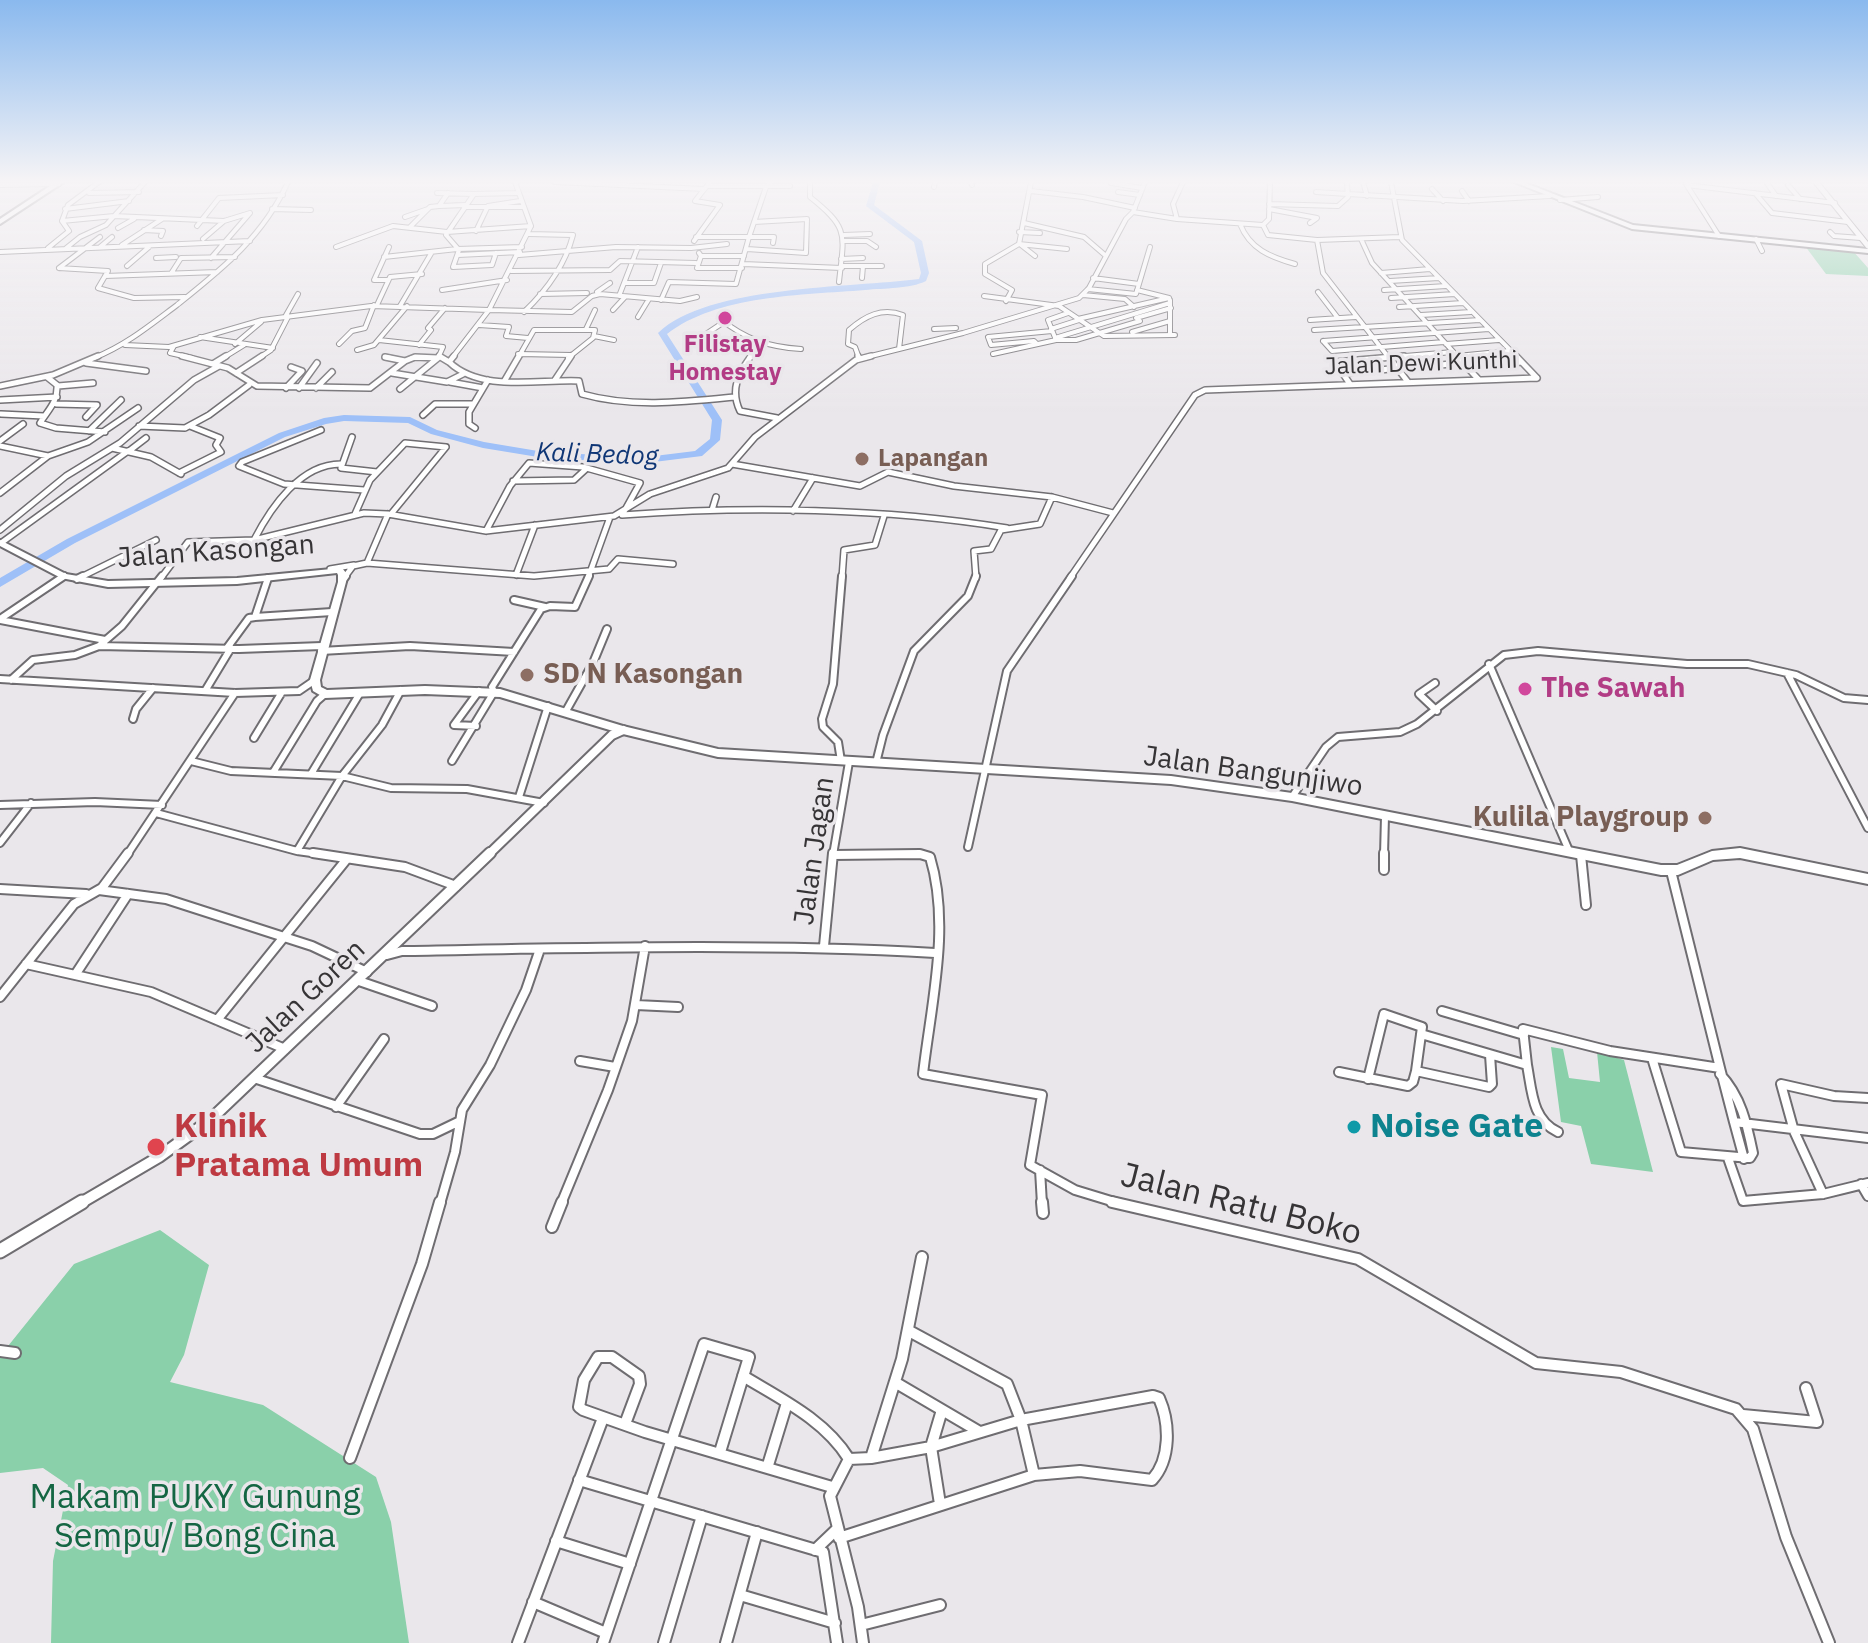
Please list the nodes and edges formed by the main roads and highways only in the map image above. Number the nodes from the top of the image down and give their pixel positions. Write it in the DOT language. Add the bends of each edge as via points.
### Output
graph roads {
  1 [pos="1,543"];
  2 [pos="616,731"];
  3 [pos="1868,879"];
  1 -- 2 [label="main road, Jalan Kasongan" via="64,576 108,584 342,571 315,680 323,693 494,692"];
  2 -- 3 [label="main road, Jalan Bangunjiwo" via="710,752 1171,780 1292,797 1671,871 1712,856 1740,853"];
}
